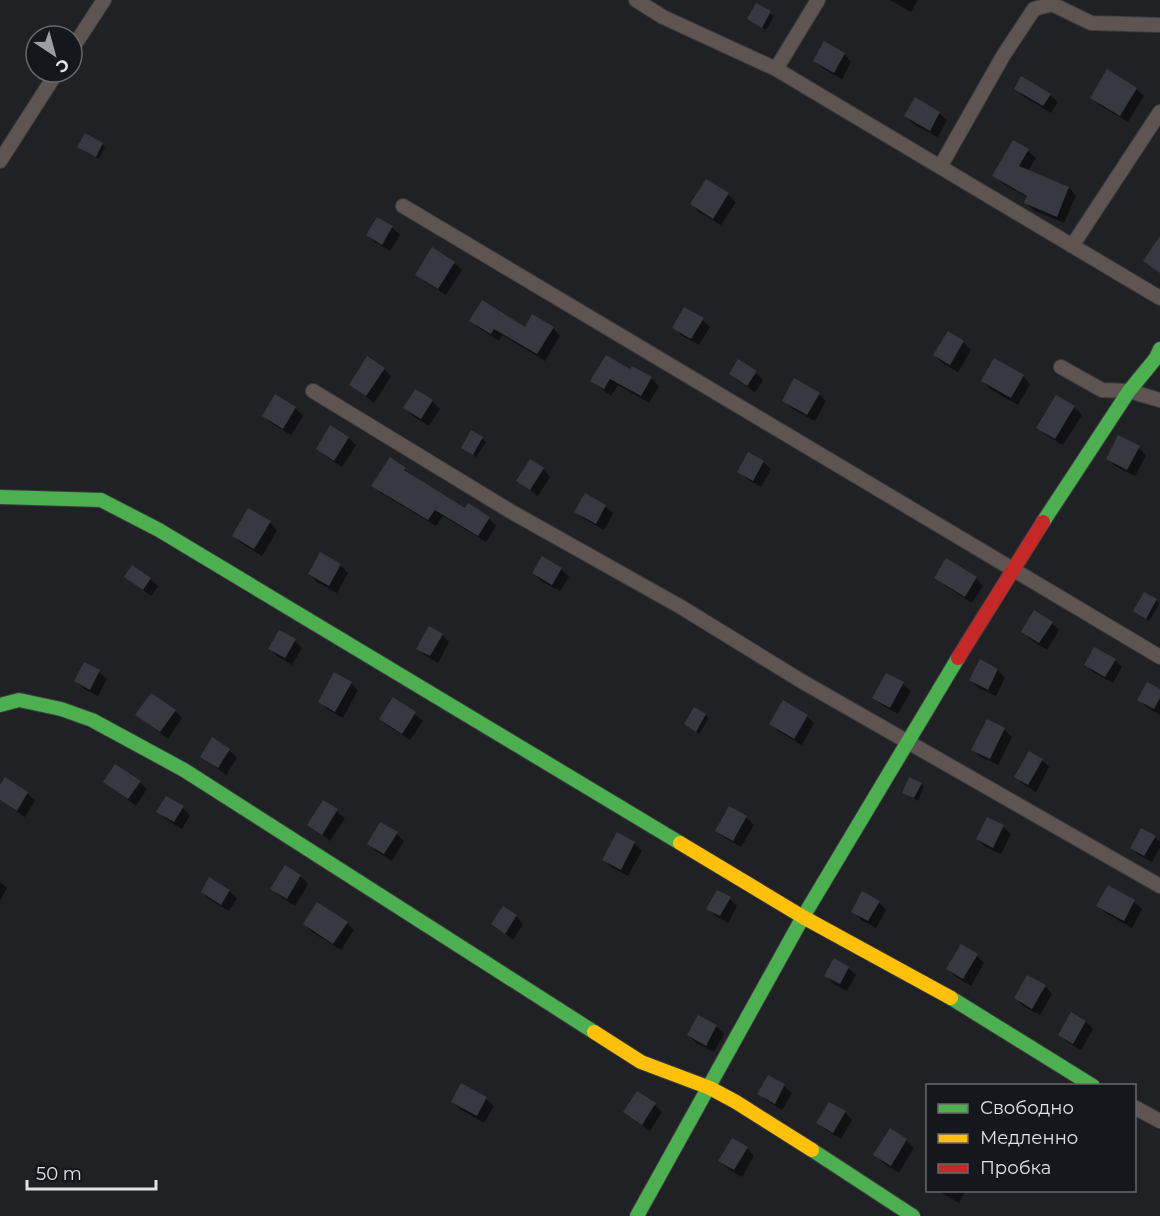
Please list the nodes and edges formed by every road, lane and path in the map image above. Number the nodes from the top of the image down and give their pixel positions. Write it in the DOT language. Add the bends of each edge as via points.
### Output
graph roads {
  1 [pos="104,0"];
  2 [pos="636,0"];
  3 [pos="818,0"];
  4 [pos="1160,25"];
  5 [pos="84,31"];
  6 [pos="776,69"];
  7 [pos="49,84"];
  8 [pos="1160,112"];
  9 [pos="0,161"];
  10 [pos="940,167"];
  11 [pos="403,206"];
  12 [pos="1072,246"];
  13 [pos="1160,298"];
  14 [pos="1160,350"];
  15 [pos="1060,367"];
  16 [pos="313,391"];
  17 [pos="1129,392"];
  18 [pos="1160,400"];
  19 [pos="0,497"];
  20 [pos="1012,570"];
  21 [pos="1160,657"];
  22 [pos="0,705"];
  23 [pos="907,741"];
  24 [pos="1160,886"];
  25 [pos="803,917"];
  26 [pos="1090,1084"];
  27 [pos="710,1088"];
  28 [pos="1136,1108"];
  29 [pos="1160,1121"];
  30 [pos="637,1216"];
  31 [pos="913,1216"];
  1 -- 5 [label="street"];
  2 -- 6 [label="street" via="663,17"];
  3 -- 6 [label="street"];
  4 -- 10 [label="street" via="1091,23 1052,4 1034,9"];
  6 -- 10 [label="street"];
  7 -- 9 [label="street"];
  8 -- 12 [label="street"];
  10 -- 12 [label="street"];
  11 -- 20 [label="street"];
  12 -- 13 [label="street"];
  14 -- 17 [label="street"];
  15 -- 17 [label="street" via="1102,390"];
  16 -- 23 [label="street" via="510,511"];
  17 -- 18 [label="street"];
  17 -- 20 [label="street"];
  19 -- 25 [label="street" via="101,500 159,530"];
  20 -- 21 [label="street"];
  20 -- 23 [label="street"];
  22 -- 27 [label="street" via="19,700 61,710 102,726 184,770 641,1062"];
  23 -- 24 [label="street"];
  23 -- 25 [label="street"];
  25 -- 26 [label="street" via="926,983"];
  25 -- 27 [label="street"];
  27 -- 30 [label="street"];
  27 -- 31 [label="street" via="767,1120"];
  28 -- 29 [label="street"];
}
